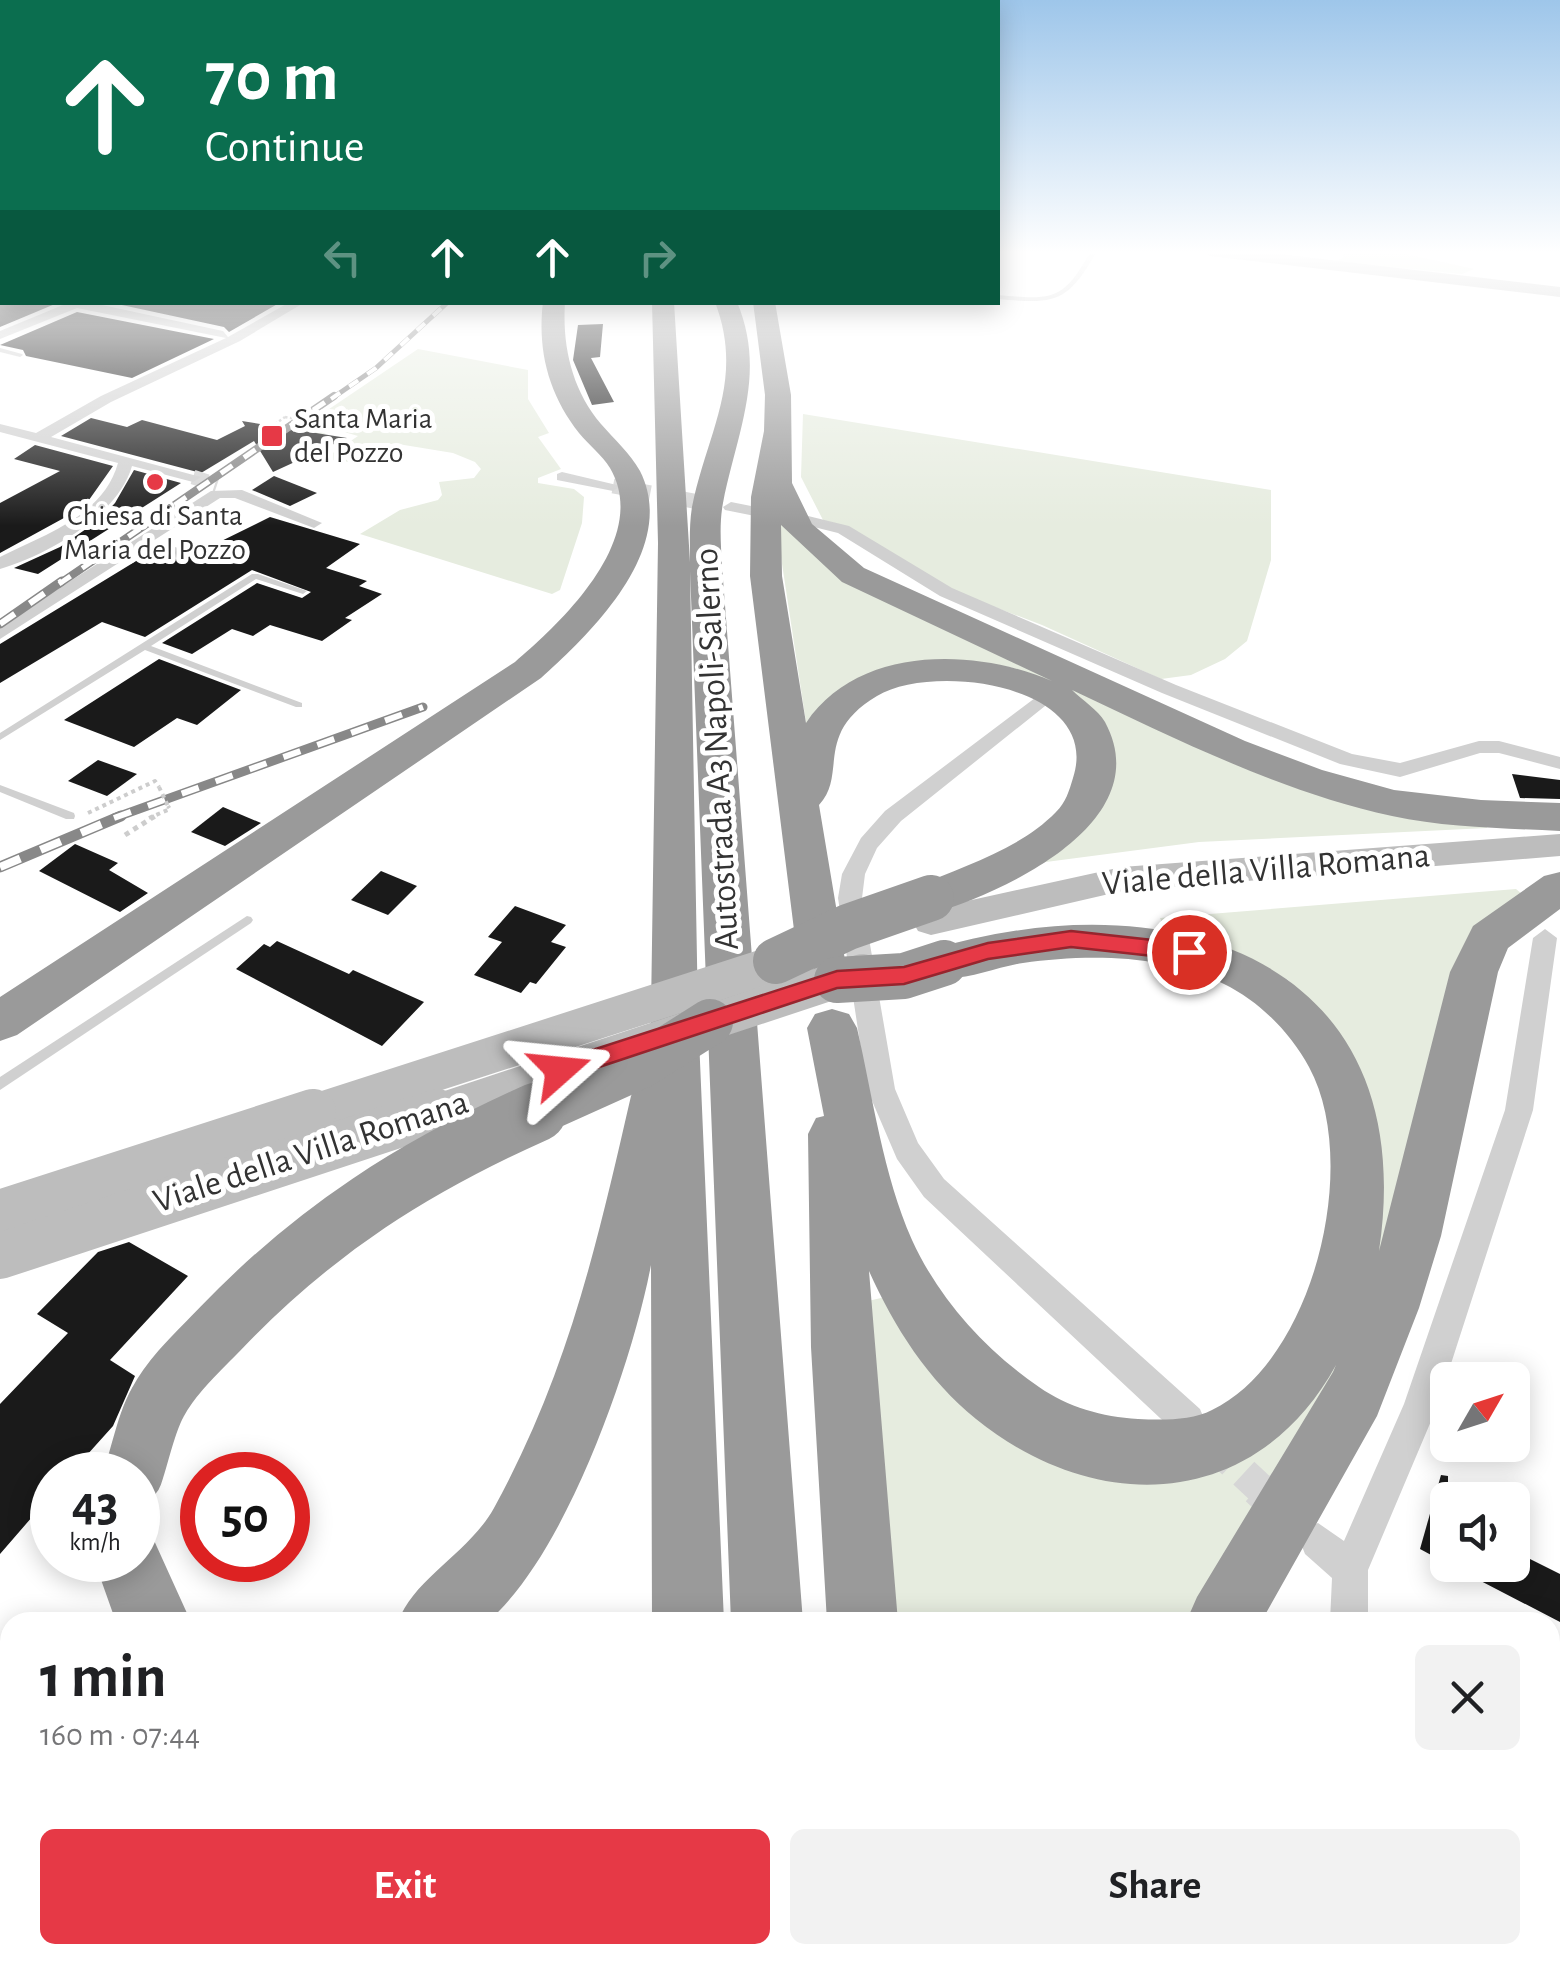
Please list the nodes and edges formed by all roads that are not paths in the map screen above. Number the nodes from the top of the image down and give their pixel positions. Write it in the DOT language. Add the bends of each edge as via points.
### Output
graph roads {
  1 [pos="218,343"];
  2 [pos="552,343"];
  3 [pos="663,343"];
  4 [pos="741,343"];
  5 [pos="771,343"];
  6 [pos="0,350"];
  7 [pos="20,355"];
  8 [pos="0,428"];
  9 [pos="777,432"];
  10 [pos="38,438"];
  11 [pos="126,462"];
  12 [pos="562,477"];
  13 [pos="193,478"];
  14 [pos="625,492"];
  15 [pos="731,508"];
  16 [pos="754,512"];
  17 [pos="804,520"];
  18 [pos="314,523"];
  19 [pos="0,564"];
  20 [pos="302,592"];
  21 [pos="0,634"];
  22 [pos="144,646"];
  23 [pos="1098,655"];
  24 [pos="1078,670"];
  25 [pos="1043,698"];
  26 [pos="299,704"];
  27 [pos="0,737"];
  28 [pos="674,738"];
  29 [pos="1560,763"];
  30 [pos="0,788"];
  31 [pos="70,816"];
  32 [pos="1560,817"];
  33 [pos="800,828"];
  34 [pos="1560,845"];
  35 [pos="1560,871"];
  36 [pos="1553,912"];
  37 [pos="248,920"];
  38 [pos="935,932"];
  39 [pos="776,961"];
  40 [pos="837,980"];
  41 [pos="692,1018"];
  42 [pos="0,1022"];
  43 [pos="832,1028"];
  44 [pos="0,1084"];
  45 [pos="0,1213"];
  46 [pos="0,1256"];
  47 [pos="1188,1422"];
  48 [pos="141,1452"];
  49 [pos="1318,1541"];
  50 [pos="1350,1570"];
  51 [pos="136,1582"];
  52 [pos="150,1612"];
  53 [pos="445,1612"];
  54 [pos="688,1612"];
  55 [pos="767,1612"];
  56 [pos="861,1612"];
  57 [pos="1228,1612"];
  58 [pos="1349,1612"];
  1 -- 10 [label="street"];
  2 -- 14 [label="highway" via="580,415 621,464"];
  3 -- 28 [label="highway, Autostrada A3 Napoli-Salerno" via="674,542"];
  4 -- 55 [label="highway, Autostrada A3 Napoli-Salerno" via="743,368 708,508 706,566"];
  5 -- 9 [label="highway"];
  6 -- 7 [label="lane"];
  8 -- 10 [label="street"];
  9 -- 32 [label="highway" via="777,483 802,532 853,575 896,598 1308,780 1394,803"];
  9 -- 33 [label="highway" via="766,497 766,576"];
  10 -- 11 [label="street"];
  11 -- 13 [label="street"];
  11 -- 19 [label="street" via="122,482 103,506"];
  12 -- 14 [label="street"];
  14 -- 28 [label="highway" via="648,558"];
  14 -- 42 [label="highway" via="629,537 616,572 591,609 528,670"];
  15 -- 16 [label="street"];
  17 -- 23 [label="street" via="843,530 946,592"];
  18 -- 21 [label="street" via="221,489"];
  20 -- 22 [label="lane" via="255,576"];
  22 -- 26 [label="lane"];
  22 -- 27 [label="lane"];
  23 -- 24 [label="street"];
  23 -- 29 [label="street" via="1377,768 1410,768 1479,747"];
  25 -- 47 [label="street" via="893,816 854,868 850,898 881,1089 907,1150 934,1188"];
  28 -- 41 [label="highway, Autostrada A3 Napoli-Salerno"];
  30 -- 31 [label="lane"];
  33 -- 38 [label="highway" via="818,737 854,693 882,677 966,668 1052,693 1087,719 1098,773 1084,806"];
  33 -- 43 [label="highway"];
  34 -- 38 [label="main road, Viale della Villa Romana" via="1122,880"];
  35 -- 38 [label="main road, Viale della Villa Romana" via="1247,887"];
  36 -- 50 [label="street" via="1518,1110 1420,1407"];
  36 -- 57 [label="highway" via="1489,938 1474,972 1413,1236 1383,1325 1355,1394"];
  37 -- 44 [label="lane"];
  38 -- 39 [label="highway, bridge" via="848,927"];
  38 -- 40 [label="highway, bridge" via="904,976"];
  38 -- 43 [label="highway" via="988,951 1071,939 1189,952 1237,968 1310,1021 1339,1068 1356,1118 1359,1191 1350,1264 1310,1353 1250,1424 1186,1452 1120,1452 1051,1434 978,1382 892,1259"];
  39 -- 45 [label="main road, Viale della Villa Romana, bridge"];
  40 -- 41 [label="main road, Viale della Villa Romana, bridge"];
  41 -- 46 [label="main road, Viale della Villa Romana, bridge"];
  41 -- 48 [label="highway, bridge" via="642,1065 477,1138 328,1229 277,1270 189,1361 157,1403"];
  41 -- 53 [label="highway" via="578,1408 516,1536 480,1584"];
  41 -- 54 [label="highway, Autostrada A3 Napoli-Salerno"];
  43 -- 56 [label="highway" via="842,1346"];
  49 -- 50 [label="street"];
  50 -- 58 [label="street"];
  51 -- 52 [label="highway"];
}
